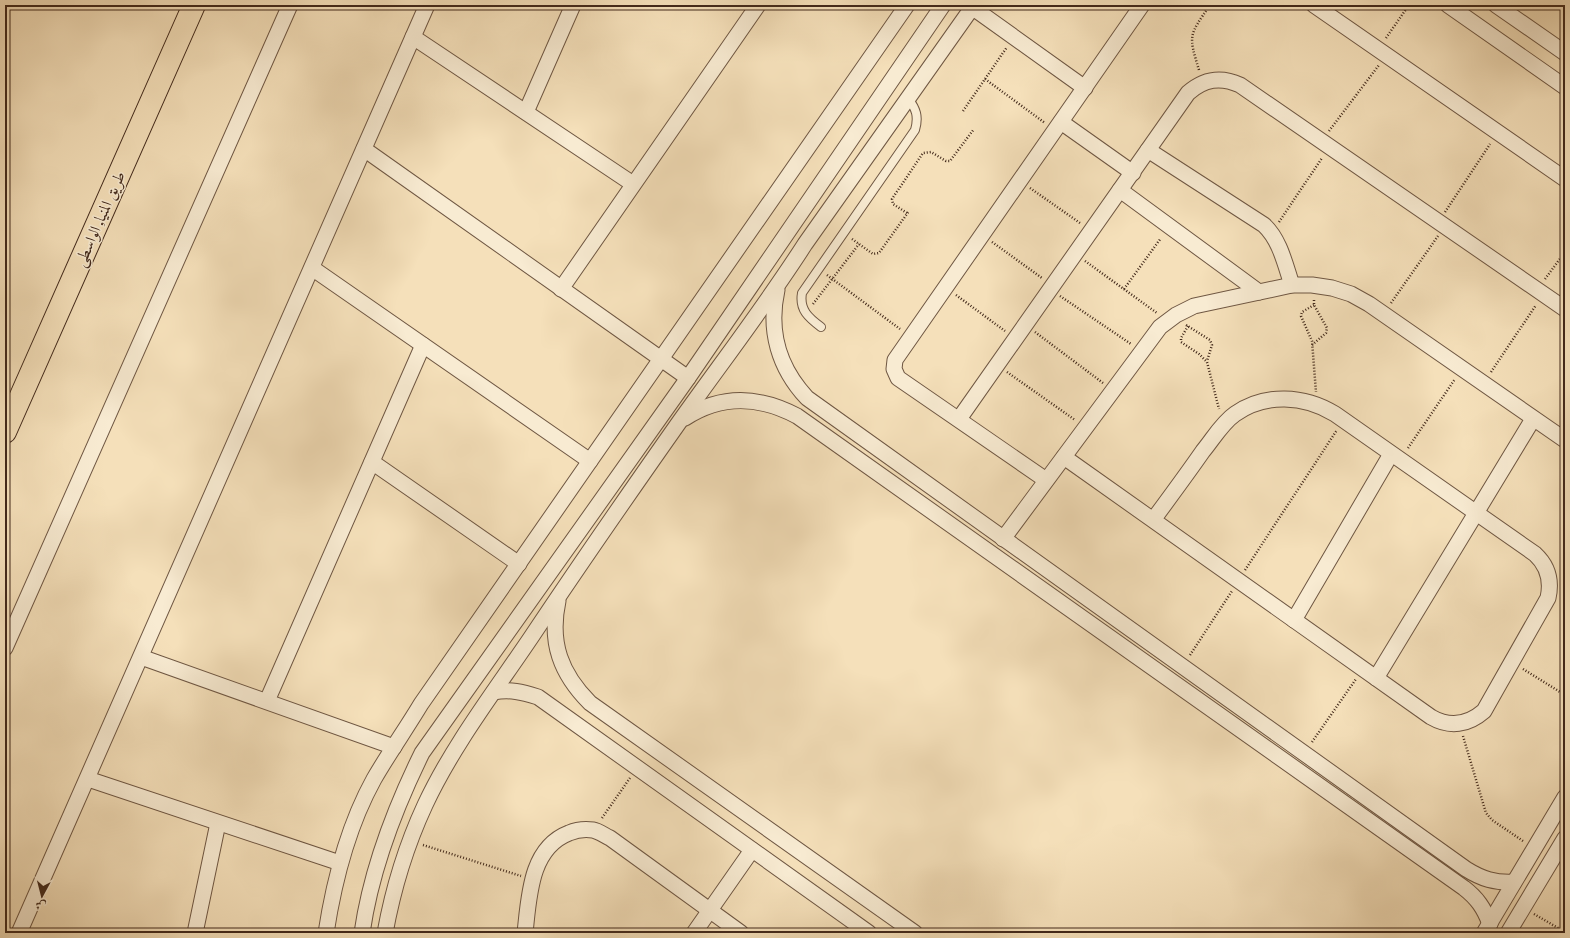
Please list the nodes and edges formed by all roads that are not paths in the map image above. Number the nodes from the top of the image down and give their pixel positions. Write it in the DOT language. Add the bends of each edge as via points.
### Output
graph roads {
  1 [pos="194,5"];
  2 [pos="290,5"];
  3 [pos="427,5"];
  4 [pos="573,5"];
  5 [pos="758,5"];
  6 [pos="907,5"];
  7 [pos="942,5"];
  8 [pos="1142,5"];
  9 [pos="1314,5"];
  10 [pos="1448,5"];
  11 [pos="1496,5"];
  12 [pos="971,6"];
  13 [pos="413,37"];
  14 [pos="1565,53"];
  15 [pos="1565,87"];
  16 [pos="1085,88"];
  17 [pos="908,98"];
  18 [pos="526,112"];
  19 [pos="1058,126"];
  20 [pos="364,149"];
  21 [pos="1148,150"];
  22 [pos="1133,172"];
  23 [pos="1565,179"];
  24 [pos="634,184"];
  25 [pos="1120,190"];
  26 [pos="312,268"];
  27 [pos="779,285"];
  28 [pos="1292,285"];
  29 [pos="561,289"];
  30 [pos="1259,292"];
  31 [pos="1565,309"];
  32 [pos="821,327"];
  33 [pos="424,345"];
  34 [pos="661,358"];
  35 [pos="688,378"];
  36 [pos="1533,419"];
  37 [pos="958,420"];
  38 [pos="681,421"];
  39 [pos="5,432"];
  40 [pos="1565,440"];
  41 [pos="1064,457"];
  42 [pos="1396,457"];
  43 [pos="590,461"];
  44 [pos="372,462"];
  45 [pos="1046,480"];
  46 [pos="1476,513"];
  47 [pos="1153,520"];
  48 [pos="1003,539"];
  49 [pos="519,564"];
  50 [pos="559,596"];
  51 [pos="1294,620"];
  52 [pos="5,648"];
  53 [pos="141,657"];
  54 [pos="1376,678"];
  55 [pos="494,692"];
  56 [pos="267,701"];
  57 [pos="394,747"];
  58 [pos="88,779"];
  59 [pos="1565,797"];
  60 [pos="218,823"];
  61 [pos="1565,838"];
  62 [pos="752,850"];
  63 [pos="340,863"];
  64 [pos="1514,882"];
  65 [pos="709,911"];
  66 [pos="1487,928"];
  67 [pos="19,933"];
  68 [pos="195,933"];
  69 [pos="326,933"];
  70 [pos="362,933"];
  71 [pos="385,933"];
  72 [pos="525,933"];
  73 [pos="694,933"];
  74 [pos="741,933"];
  75 [pos="869,933"];
  76 [pos="915,933"];
  77 [pos="1508,933"];
  1 -- 39 [label="main road, طريق المنيا, الواسطى"];
  2 -- 52 [label="street"];
  3 -- 13 [label="street"];
  4 -- 18 [label="street"];
  5 -- 24 [label="street"];
  6 -- 34 [label="street"];
  7 -- 35 [label="street"];
  8 -- 16 [label="street"];
  9 -- 23 [label="street"];
  10 -- 15 [label="street"];
  11 -- 14 [label="street"];
  12 -- 16 [label="street"];
  12 -- 17 [label="street"];
  13 -- 18 [label="street"];
  13 -- 20 [label="street"];
  16 -- 19 [label="street"];
  17 -- 27 [label="street"];
  17 -- 32 [label="lane" via="917,113 915,130 802,293 802,306 806,314"];
  18 -- 24 [label="street"];
  19 -- 22 [label="street"];
  19 -- 37 [label="street" via="895,360 894,369 898,378"];
  20 -- 26 [label="street"];
  20 -- 29 [label="street"];
  21 -- 22 [label="street"];
  21 -- 28 [label="street" via="1272,232"];
  21 -- 31 [label="street" via="1188,93 1203,82 1222,79 1231,81"];
  22 -- 25 [label="street"];
  24 -- 29 [label="street"];
  25 -- 30 [label="street"];
  25 -- 37 [label="street"];
  26 -- 33 [label="street"];
  26 -- 53 [label="street"];
  27 -- 38 [label="street"];
  27 -- 48 [label="street" via="773,315 774,330 781,360 796,387 807,398"];
  28 -- 30 [label="street"];
  28 -- 36 [label="street" via="1332,288 1351,294 1384,313"];
  29 -- 34 [label="street"];
  30 -- 41 [label="street" via="1198,305 1172,318 1153,334"];
  33 -- 43 [label="street"];
  33 -- 44 [label="street"];
  34 -- 35 [label="street"];
  34 -- 43 [label="street"];
  35 -- 70 [label="street" via="422,753 403,794 382,851"];
  36 -- 40 [label="street"];
  36 -- 46 [label="street"];
  37 -- 45 [label="street"];
  38 -- 50 [label="street"];
  38 -- 66 [label="street" via="708,406 738,400 769,403 797,416 1464,888 1480,904"];
  41 -- 45 [label="street"];
  41 -- 47 [label="street"];
  42 -- 46 [label="street"];
  42 -- 47 [label="street" via="1331,411 1316,404 1291,399 1266,401 1241,410 1229,419"];
  42 -- 51 [label="street"];
  43 -- 49 [label="street"];
  44 -- 49 [label="street"];
  44 -- 56 [label="street"];
  45 -- 48 [label="street"];
  46 -- 54 [label="street"];
  46 -- 54 [label="street" via="1541,559 1549,574 1550,590 1548,598 1484,711 1460,724 1448,724 1439,721"];
  47 -- 51 [label="street"];
  48 -- 64 [label="street" via="1474,875 1493,882"];
  49 -- 57 [label="street"];
  50 -- 55 [label="street"];
  50 -- 76 [label="street" via="555,615 558,654 565,673 590,704"];
  51 -- 54 [label="street"];
  53 -- 56 [label="street"];
  53 -- 58 [label="street"];
  55 -- 62 [label="street" via="508,690 538,697"];
  55 -- 71 [label="street" via="444,769 425,804 398,873"];
  56 -- 57 [label="street"];
  57 -- 63 [label="street" via="374,780 355,821"];
  58 -- 60 [label="street"];
  58 -- 67 [label="street"];
  59 -- 64 [label="street"];
  60 -- 63 [label="street"];
  60 -- 68 [label="street"];
  61 -- 77 [label="street"];
  62 -- 65 [label="street"];
  62 -- 75 [label="street"];
  63 -- 69 [label="street"];
  64 -- 66 [label="street"];
  65 -- 72 [label="street" via="610,838 593,830 575,830 561,836 547,847 537,862"];
  65 -- 73 [label="street"];
  65 -- 74 [label="street"];
}
